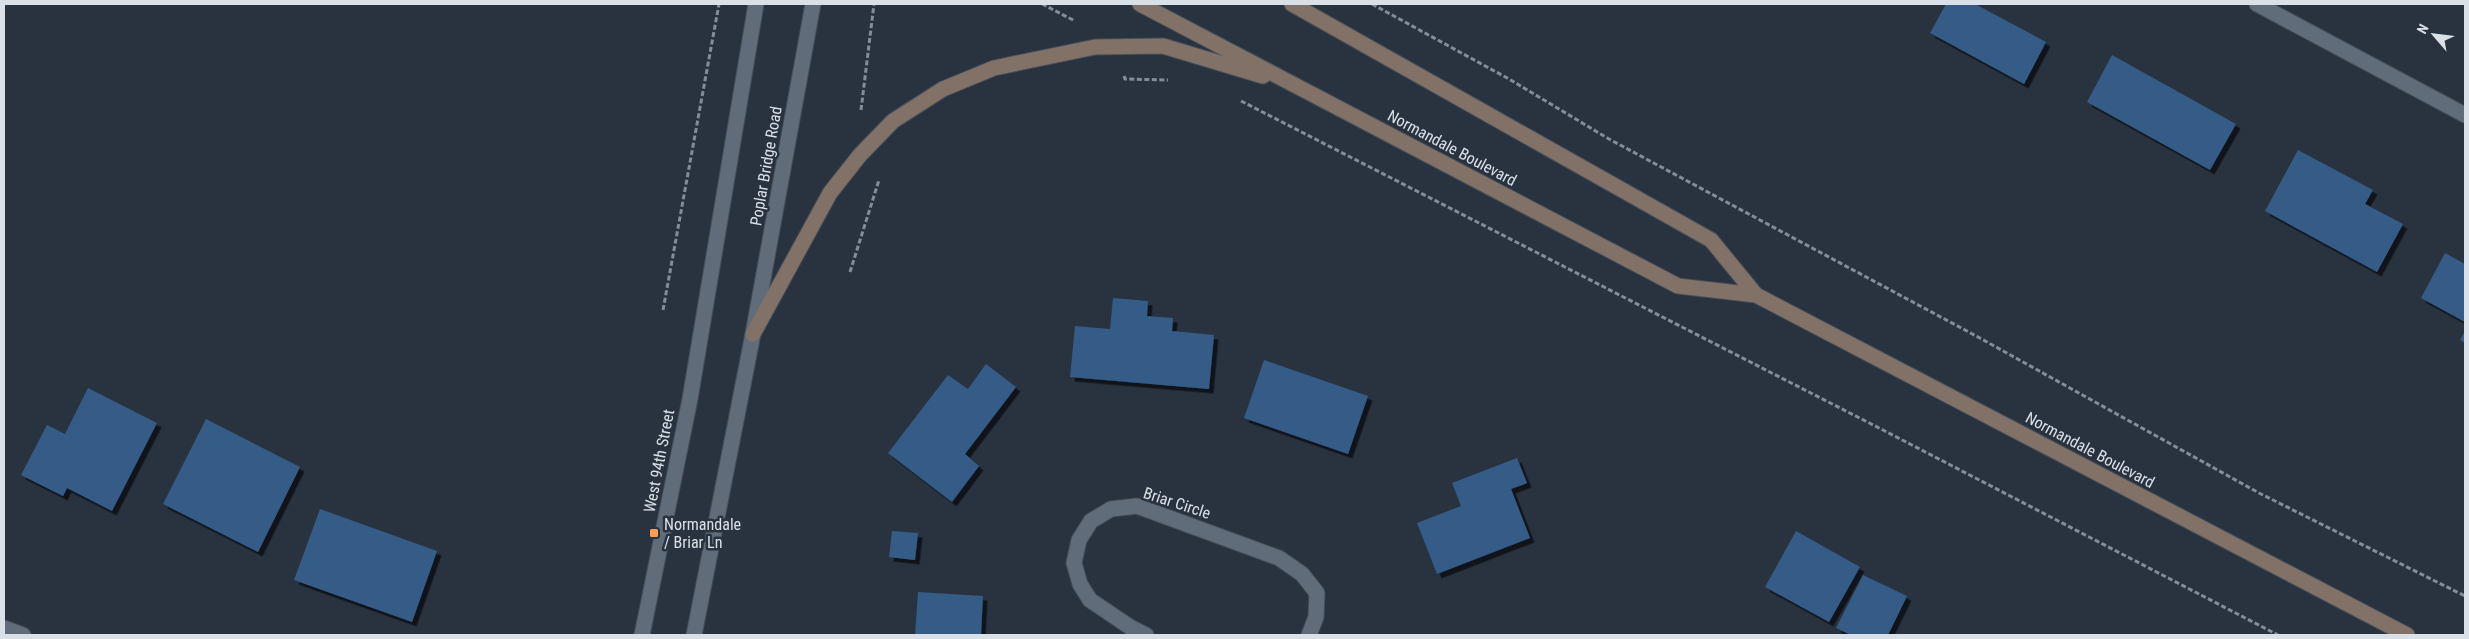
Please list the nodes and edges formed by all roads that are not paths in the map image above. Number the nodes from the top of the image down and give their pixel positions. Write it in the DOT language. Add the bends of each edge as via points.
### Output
graph roads {
  1 [pos="756,4"];
  2 [pos="813,4"];
  3 [pos="1140,4"];
  4 [pos="1292,4"];
  5 [pos="2257,4"];
  6 [pos="1295,85"];
  7 [pos="2465,115"];
  8 [pos="1756,295"];
  9 [pos="754,334"];
  10 [pos="4,628"];
  11 [pos="23,635"];
  12 [pos="642,635"];
  13 [pos="694,635"];
  14 [pos="1146,635"];
  15 [pos="1309,635"];
  16 [pos="2407,635"];
  1 -- 12 [label="street, West 94th Street" via="690,399"];
  2 -- 9 [label="street, Poplar Bridge Road"];
  3 -- 6 [label="main road, Normandale Boulevard"];
  4 -- 8 [label="main road, Normandale Boulevard" via="1711,240"];
  5 -- 7 [label="street"];
  6 -- 8 [label="main road, Normandale Boulevard" via="1678,286"];
  6 -- 9 [label="main road" via="1163,46 1103,47 1042,56 994,68 943,89 893,121 830,193"];
  8 -- 16 [label="main road, Normandale Boulevard"];
  9 -- 13 [label="street"];
  10 -- 11 [label="street"];
  14 -- 15 [label="street, Briar Circle" via="1090,600 1080,584 1074,563 1078,540 1091,521 1111,509 1137,506 1279,558 1302,574 1317,594 1316,617"];
}
